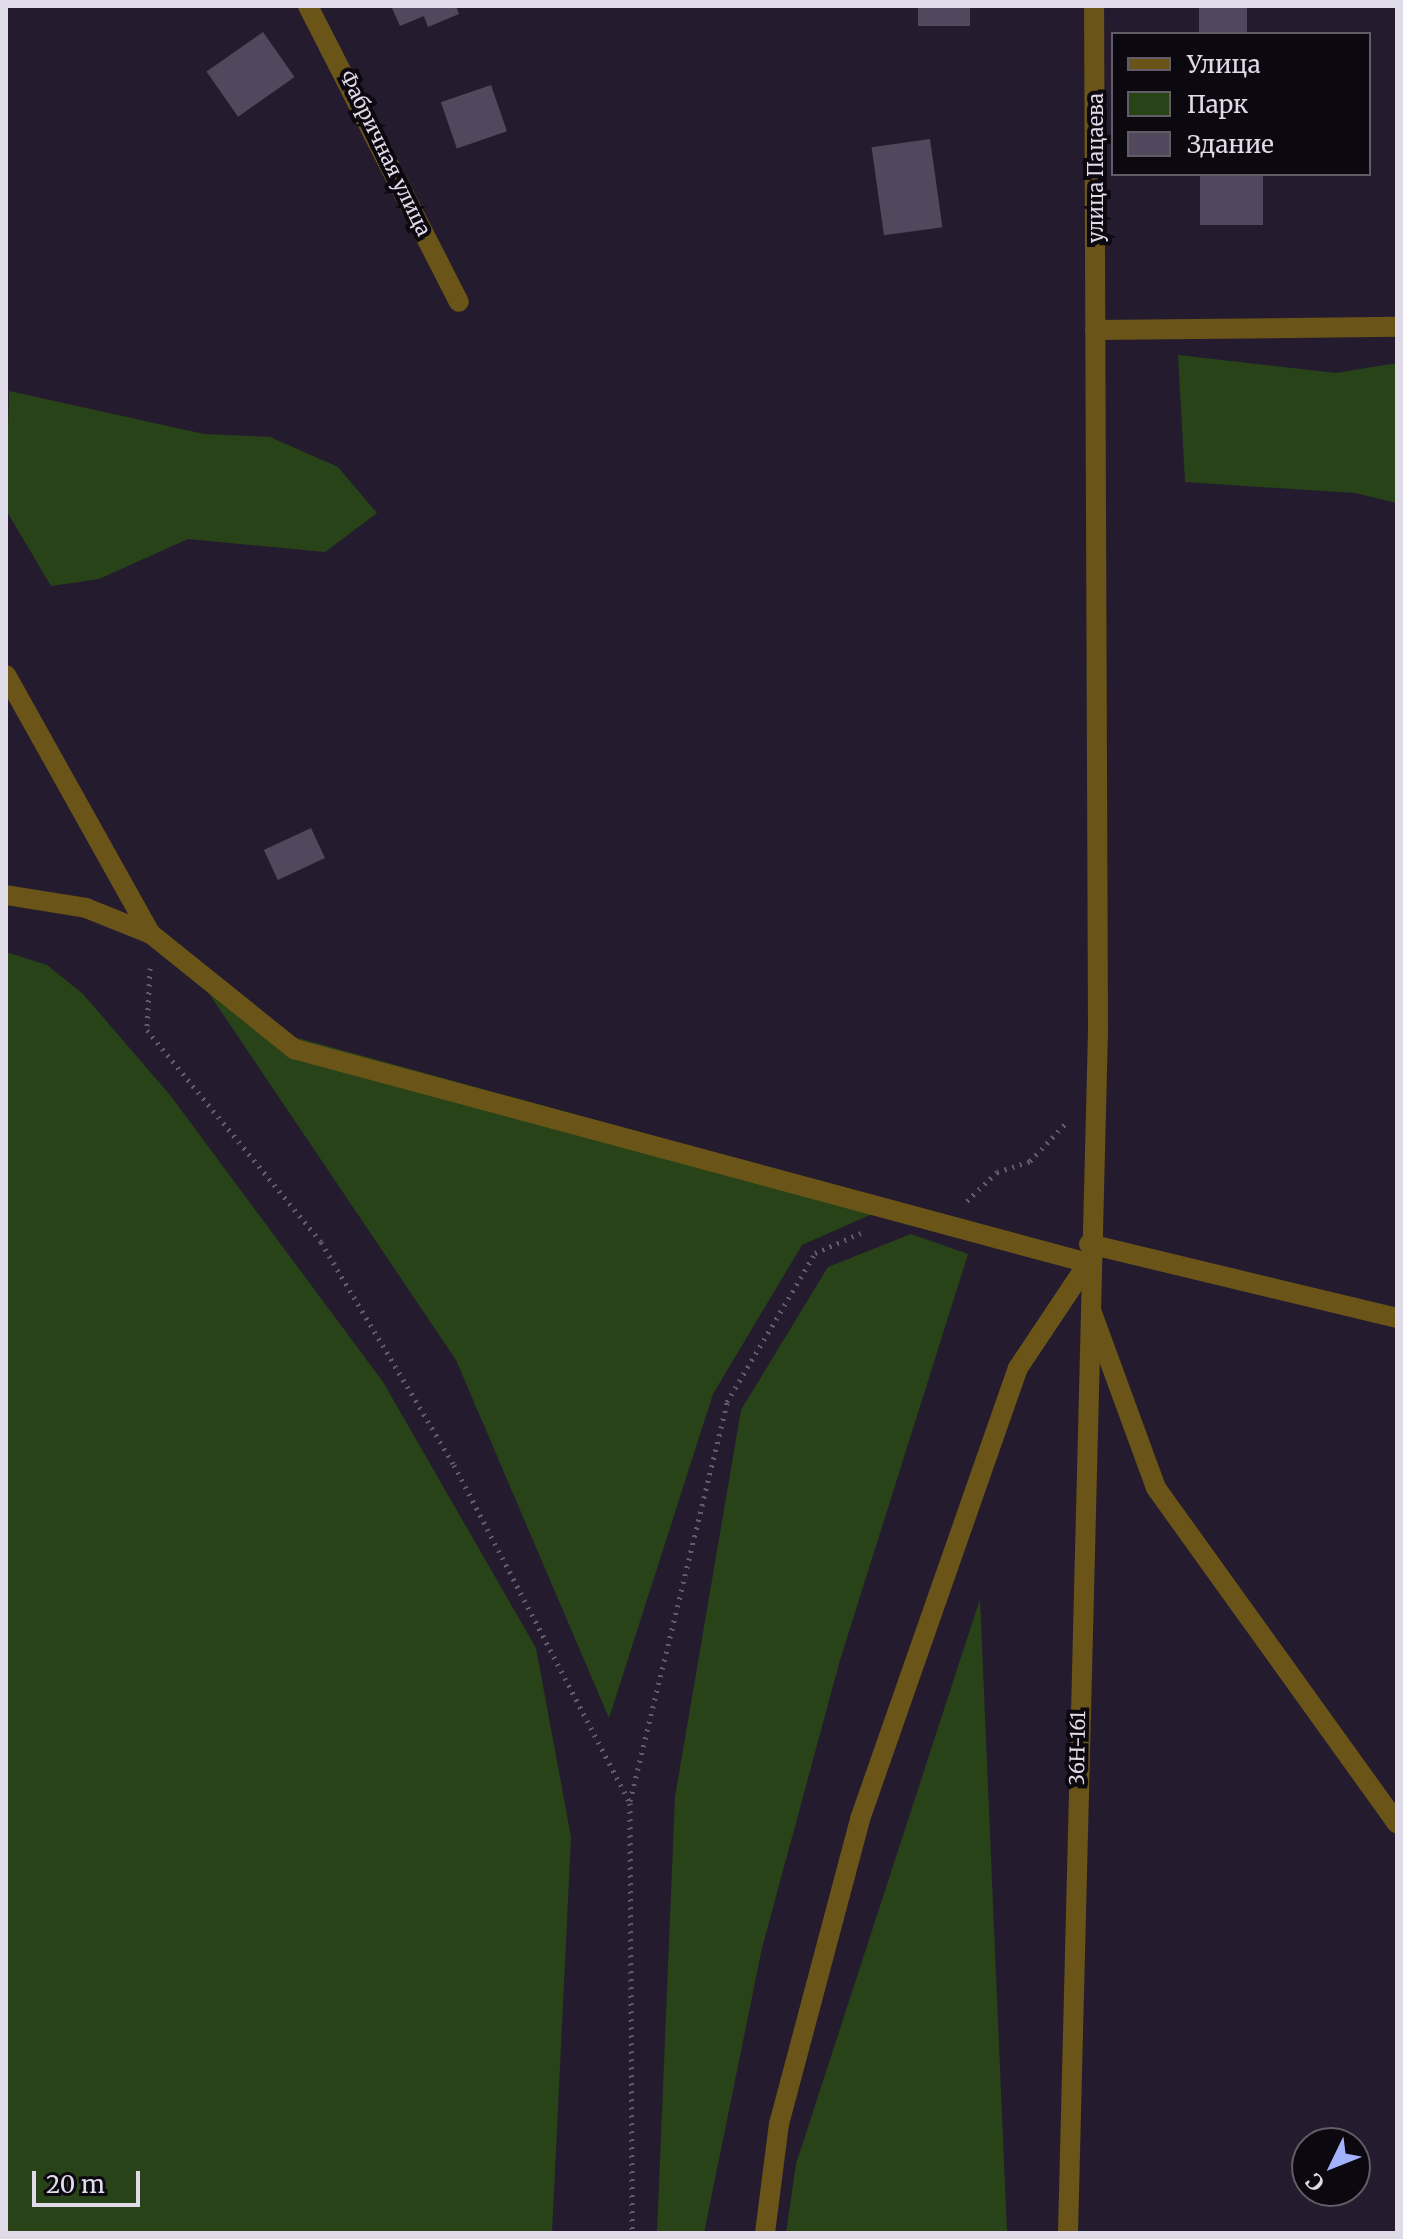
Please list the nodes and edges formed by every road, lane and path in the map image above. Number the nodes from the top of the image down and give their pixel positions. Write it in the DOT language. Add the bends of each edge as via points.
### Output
graph roads {
  1 [pos="308,6"];
  2 [pos="1094,6"];
  3 [pos="459,302"];
  4 [pos="1397,327"];
  5 [pos="1095,330"];
  6 [pos="6,675"];
  7 [pos="6,895"];
  8 [pos="151,934"];
  9 [pos="1096,1107"];
  10 [pos="946,1221"];
  11 [pos="871,1229"];
  12 [pos="1088,1254"];
  13 [pos="1087,1299"];
  14 [pos="1397,1318"];
  15 [pos="630,1803"];
  16 [pos="1397,1824"];
  17 [pos="632,2233"];
  18 [pos="765,2233"];
  19 [pos="1068,2233"];
  1 -- 3 [label="street, Фабричная улица"];
  2 -- 5 [label="street, улица Пацаева / 36Н-161"];
  4 -- 5 [label="street"];
  5 -- 9 [label="street, 36Н-161"];
  6 -- 8 [label="street"];
  7 -- 8 [label="street" via="86,908"];
  8 -- 10 [label="street" via="294,1049"];
  8 -- 15 [label="path" via="147,1030 321,1242 454,1465"];
  9 -- 10 [label="path" via="1071,1117 1030,1161 997,1172"];
  9 -- 12 [label="street, 36Н-161"];
  10 -- 12 [label="street"];
  11 -- 15 [label="path" via="815,1253 727,1402"];
  12 -- 13 [label="street, 36Н-161 / 36Н-161"];
  12 -- 14 [label="street"];
  12 -- 18 [label="street" via="1018,1368 860,1819 779,2124"];
  13 -- 16 [label="street" via="1156,1488"];
  13 -- 19 [label="street, 36Н-161 / 36Н-161"];
  15 -- 17 [label="path"];
}
